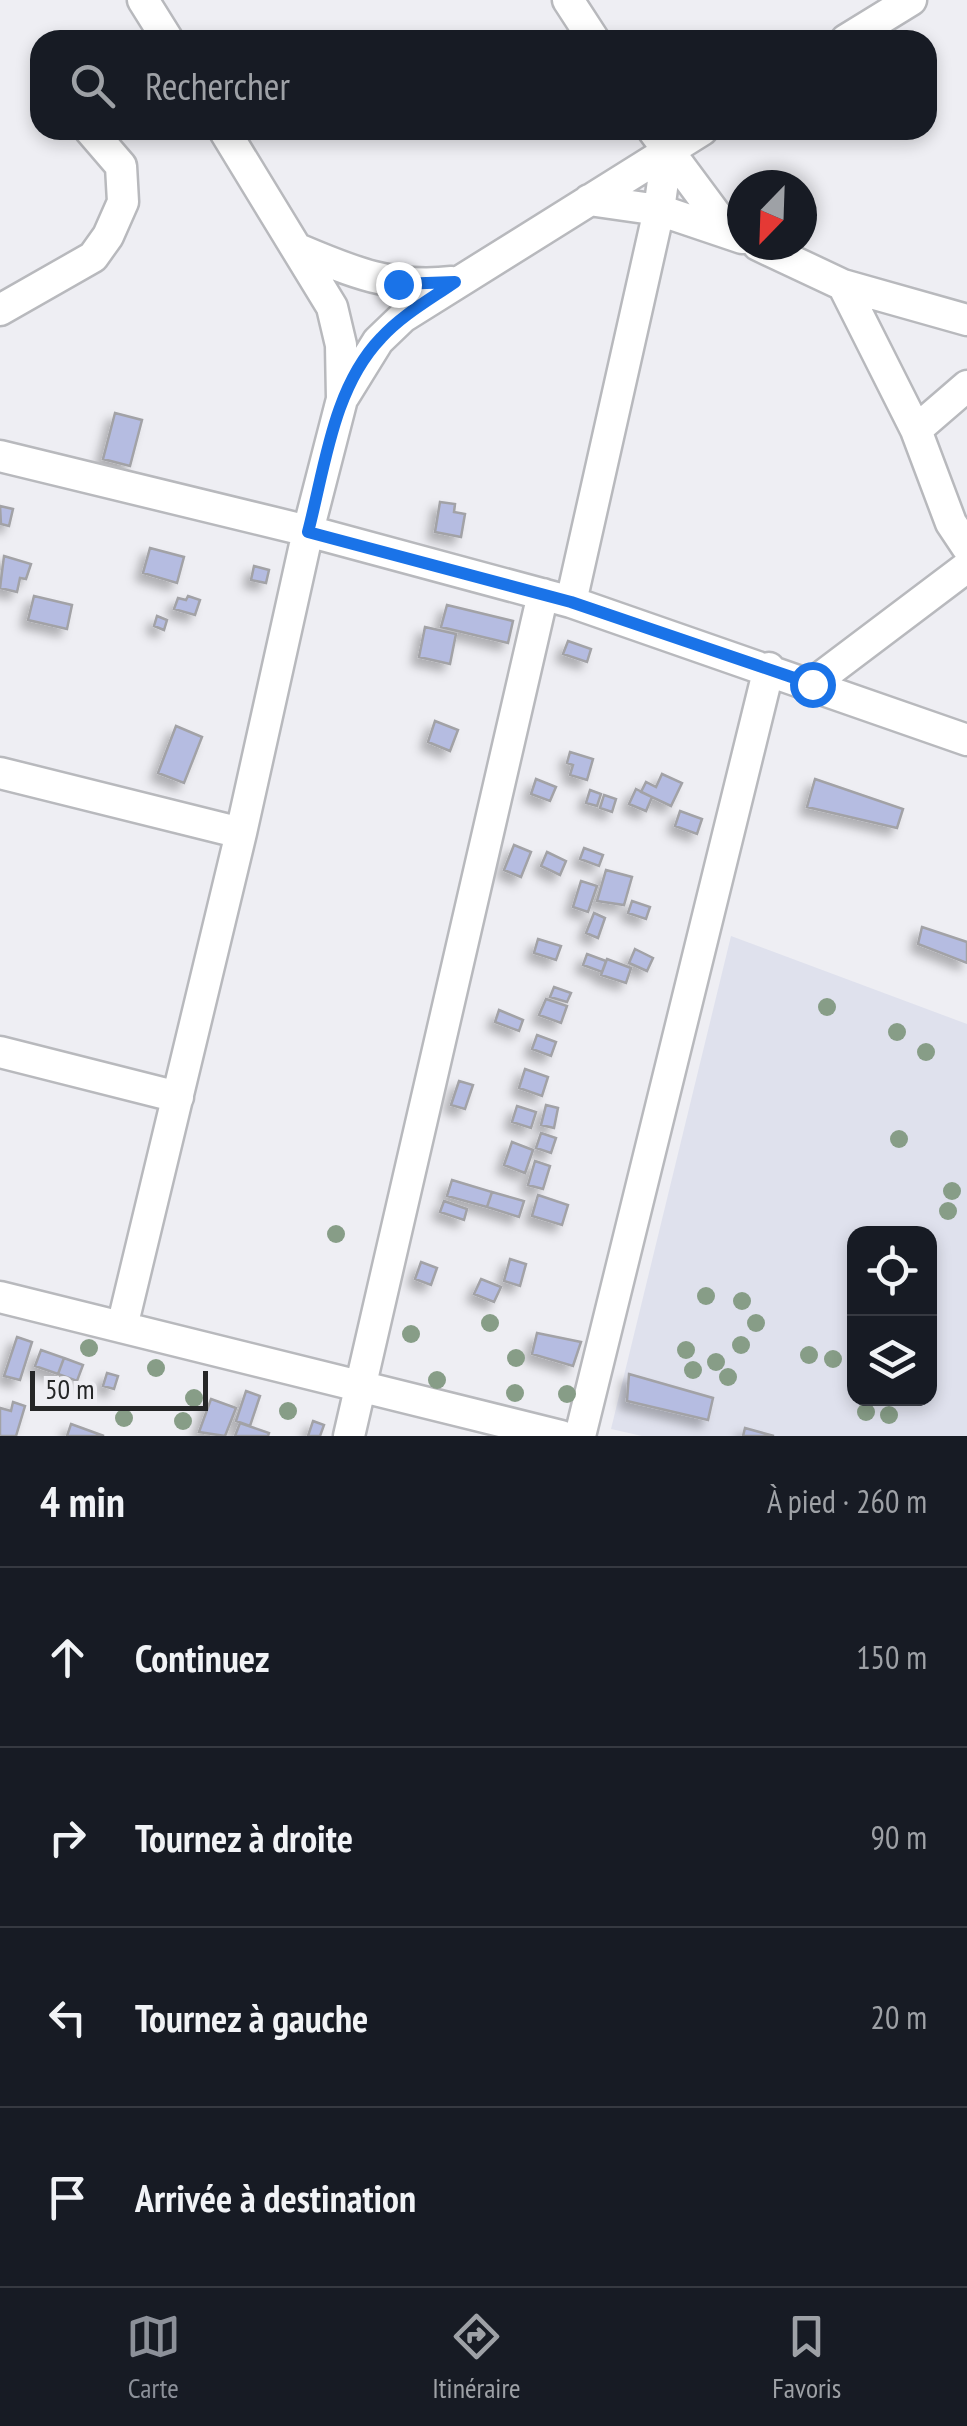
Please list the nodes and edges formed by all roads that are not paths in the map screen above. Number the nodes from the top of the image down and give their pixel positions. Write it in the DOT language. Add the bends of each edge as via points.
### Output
graph roads {
  1 [pos="143,0"];
  2 [pos="568,0"];
  3 [pos="910,0"];
  4 [pos="162,30"];
  5 [pos="588,30"];
  6 [pos="862,30"];
  7 [pos="99,140"];
  8 [pos="230,140"];
  9 [pos="660,141"];
  10 [pos="589,200"];
  11 [pos="659,210"];
  12 [pos="727,224"];
  13 [pos="727,231"];
  14 [pos="298,249"];
  15 [pos="790,260"];
  16 [pos="455,282"];
  17 [pos="843,285"];
  18 [pos="0,310"];
  19 [pos="967,320"];
  20 [pos="967,386"];
  21 [pos="342,399"];
  22 [pos="916,430"];
  23 [pos="0,456"];
  24 [pos="308,532"];
  25 [pos="967,547"];
  26 [pos="967,566"];
  27 [pos="557,598"];
  28 [pos="769,668"];
  29 [pos="812,684"];
  30 [pos="967,740"];
  31 [pos="0,772"];
  32 [pos="241,833"];
  33 [pos="0,1052"];
  34 [pos="178,1097"];
  35 [pos="0,1297"];
  36 [pos="122,1327"];
  37 [pos="362,1386"];
  38 [pos="349,1436"];
  39 [pos="561,1436"];
  40 [pos="580,1436"];
  1 -- 4 [label="street"];
  2 -- 5 [label="street"];
  3 -- 6 [label="street"];
  7 -- 18 [label="street" via="121,166 123,202 108,236 93,257"];
  8 -- 14 [label="street"];
  9 -- 10 [label="street"];
  9 -- 11 [label="street"];
  9 -- 12 [label="street"];
  10 -- 11 [label="street"];
  10 -- 16 [label="street"];
  11 -- 13 [label="street"];
  11 -- 27 [label="street"];
  14 -- 16 [label="street" via="398,284"];
  14 -- 21 [label="street" via="332,308"];
  15 -- 17 [label="street"];
  16 -- 21 [label="street" via="378,341"];
  17 -- 19 [label="street"];
  17 -- 22 [label="street"];
  20 -- 22 [label="street"];
  21 -- 24 [label="street"];
  22 -- 25 [label="street"];
  23 -- 24 [label="street"];
  24 -- 27 [label="street"];
  24 -- 32 [label="street"];
  26 -- 29 [label="street"];
  27 -- 28 [label="street"];
  27 -- 37 [label="street"];
  28 -- 29 [label="street"];
  28 -- 40 [label="street"];
  29 -- 30 [label="street"];
  31 -- 32 [label="street"];
  32 -- 34 [label="street"];
  33 -- 34 [label="street"];
  34 -- 36 [label="street"];
  35 -- 36 [label="street"];
  36 -- 37 [label="street"];
  37 -- 38 [label="street"];
  37 -- 39 [label="street"];
}
